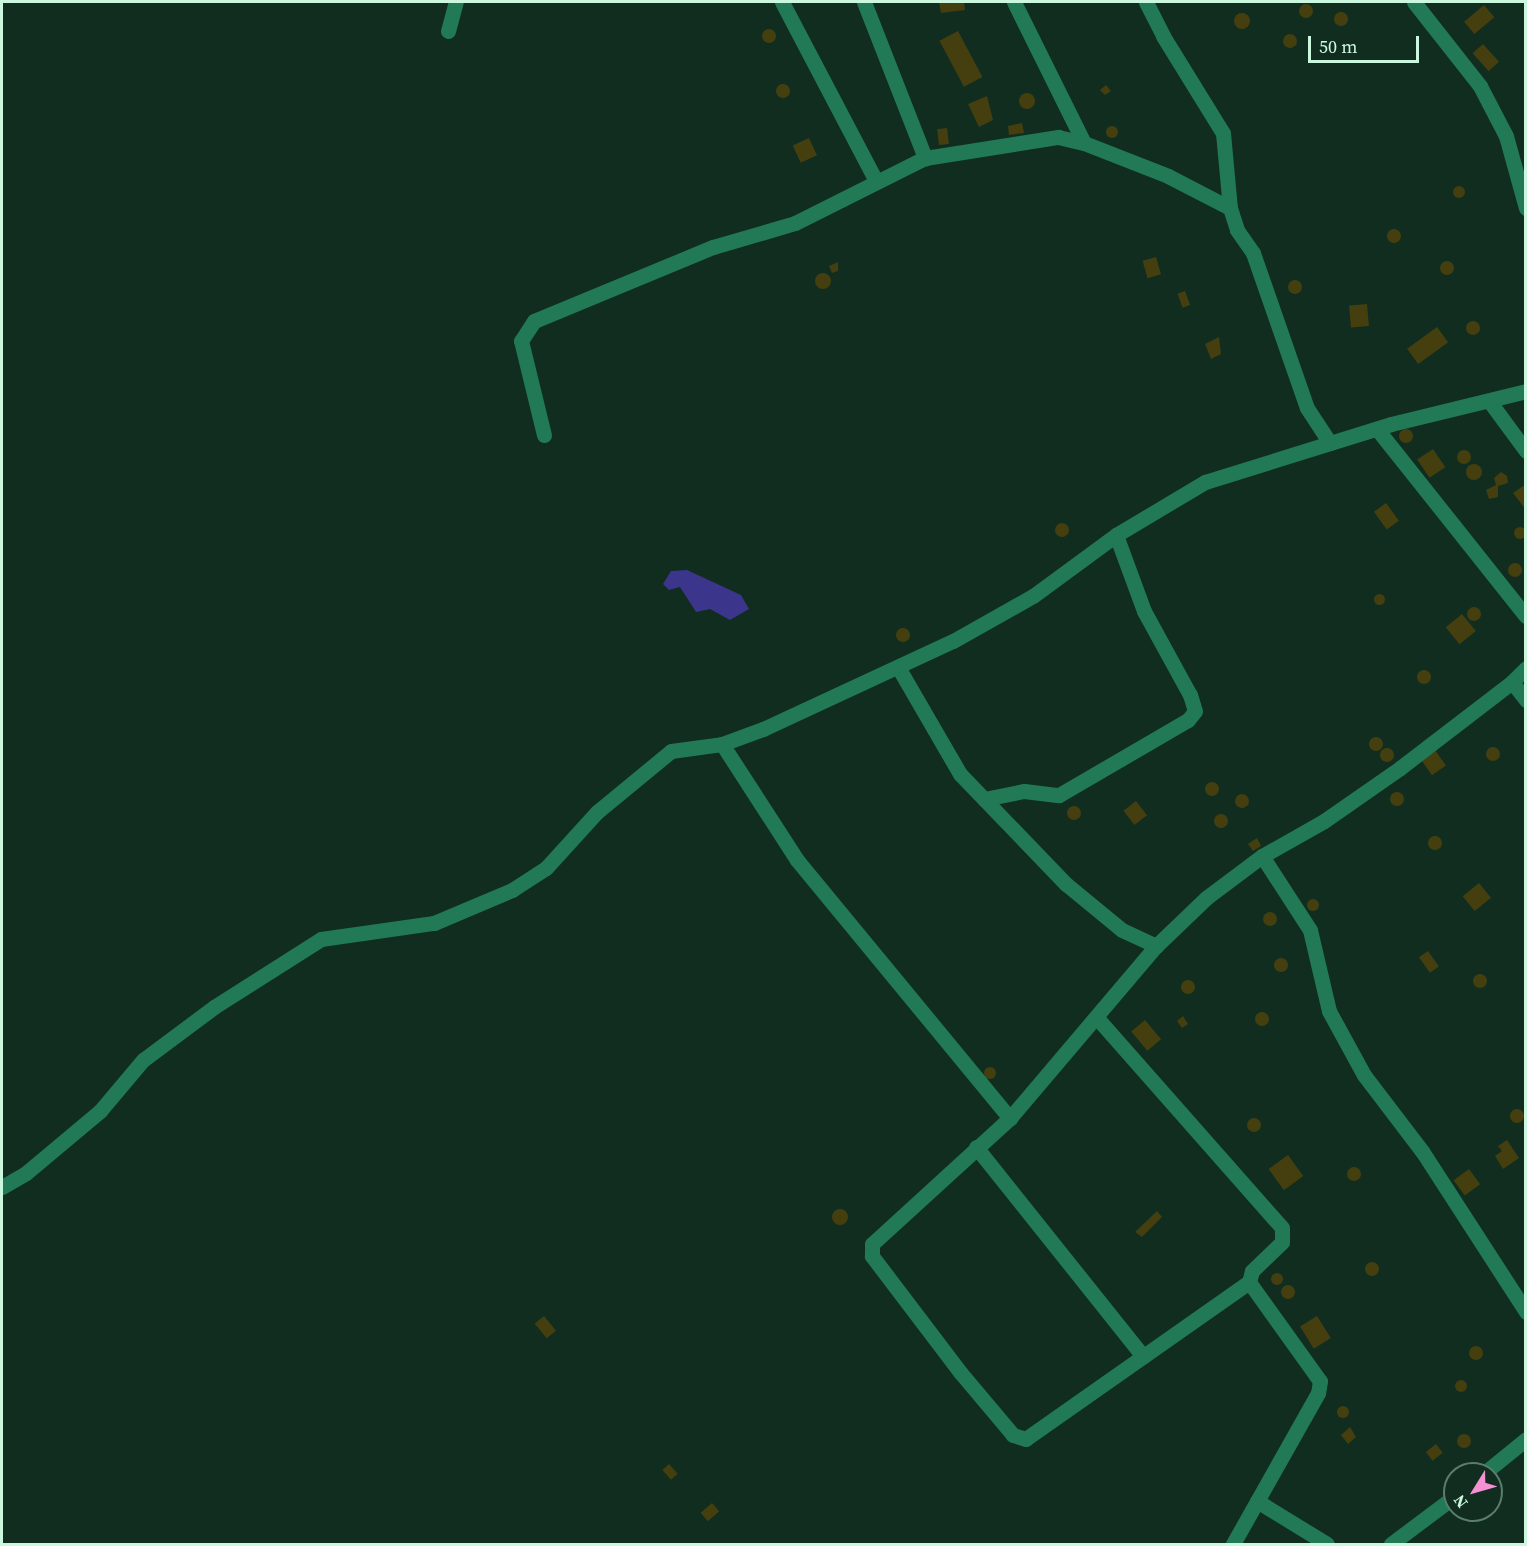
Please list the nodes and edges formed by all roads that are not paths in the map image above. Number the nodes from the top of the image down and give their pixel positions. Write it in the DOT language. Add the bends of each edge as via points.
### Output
graph roads {
  1 [pos="456,2"];
  2 [pos="782,2"];
  3 [pos="864,2"];
  4 [pos="1014,2"];
  5 [pos="1146,2"];
  6 [pos="1414,2"];
  7 [pos="448,31"];
  8 [pos="1084,143"];
  9 [pos="925,158"];
  10 [pos="876,181"];
  11 [pos="1230,208"];
  12 [pos="1526,208"];
  13 [pos="1526,391"];
  14 [pos="1490,402"];
  15 [pos="1377,429"];
  16 [pos="544,435"];
  17 [pos="1330,443"];
  18 [pos="1526,451"];
  19 [pos="1116,535"];
  20 [pos="1526,616"];
  21 [pos="898,667"];
  22 [pos="1526,668"];
  23 [pos="1512,682"];
  24 [pos="1526,700"];
  25 [pos="722,744"];
  26 [pos="984,799"];
  27 [pos="1262,856"];
  28 [pos="1156,946"];
  29 [pos="1098,1019"];
  30 [pos="1010,1118"];
  31 [pos="976,1147"];
  32 [pos="2,1187"];
  33 [pos="1249,1282"];
  34 [pos="1526,1312"];
  35 [pos="1143,1356"];
  36 [pos="1526,1439"];
  37 [pos="1498,1462"];
  38 [pos="1257,1501"];
  39 [pos="1443,1505"];
  40 [pos="1233,1545"];
  41 [pos="1327,1545"];
  42 [pos="1391,1545"];
  1 -- 7 [label="street"];
  2 -- 10 [label="street"];
  3 -- 9 [label="street"];
  4 -- 8 [label="street"];
  5 -- 11 [label="street" via="1223,133"];
  6 -- 12 [label="street" via="1480,86 1506,136"];
  8 -- 9 [label="street" via="1058,137"];
  8 -- 11 [label="street" via="1168,176"];
  9 -- 10 [label="street"];
  10 -- 16 [label="street" via="795,223 713,247 534,321 521,341"];
  11 -- 17 [label="street" via="1237,230 1253,253 1307,408"];
  13 -- 14 [label="street"];
  14 -- 15 [label="street"];
  14 -- 18 [label="street"];
  15 -- 17 [label="street"];
  15 -- 20 [label="street"];
  17 -- 19 [label="street" via="1205,482"];
  19 -- 21 [label="street" via="1033,596"];
  19 -- 26 [label="street" via="1144,611 1195,711 1188,720 1059,795 1024,791"];
  21 -- 25 [label="street" via="859,688 833,695"];
  21 -- 26 [label="street" via="960,774"];
  22 -- 23 [label="street"];
  23 -- 24 [label="street"];
  23 -- 27 [label="street" via="1391,775 1324,821"];
  25 -- 30 [label="street" via="797,860"];
  25 -- 32 [label="street" via="670,751 597,812 546,868 472,910 434,923 321,939 214,1007 142,1060 100,1111 26,1173"];
  26 -- 28 [label="street" via="1066,884 1122,930"];
  27 -- 28 [label="street" via="1206,898"];
  27 -- 34 [label="street" via="1310,930 1329,1011 1364,1075 1422,1151"];
  28 -- 29 [label="street"];
  29 -- 30 [label="street"];
  29 -- 33 [label="street" via="1282,1228 1282,1242 1252,1271"];
  30 -- 31 [label="street"];
  31 -- 35 [label="street"];
  31 -- 35 [label="street" via="949,1178 875,1237 872,1244 872,1256 960,1372 1013,1435 1026,1439"];
  33 -- 35 [label="street"];
  33 -- 38 [label="street" via="1320,1381 1318,1393"];
  36 -- 37 [label="street"];
  38 -- 40 [label="street"];
  38 -- 41 [label="street"];
  39 -- 42 [label="street"];
}
